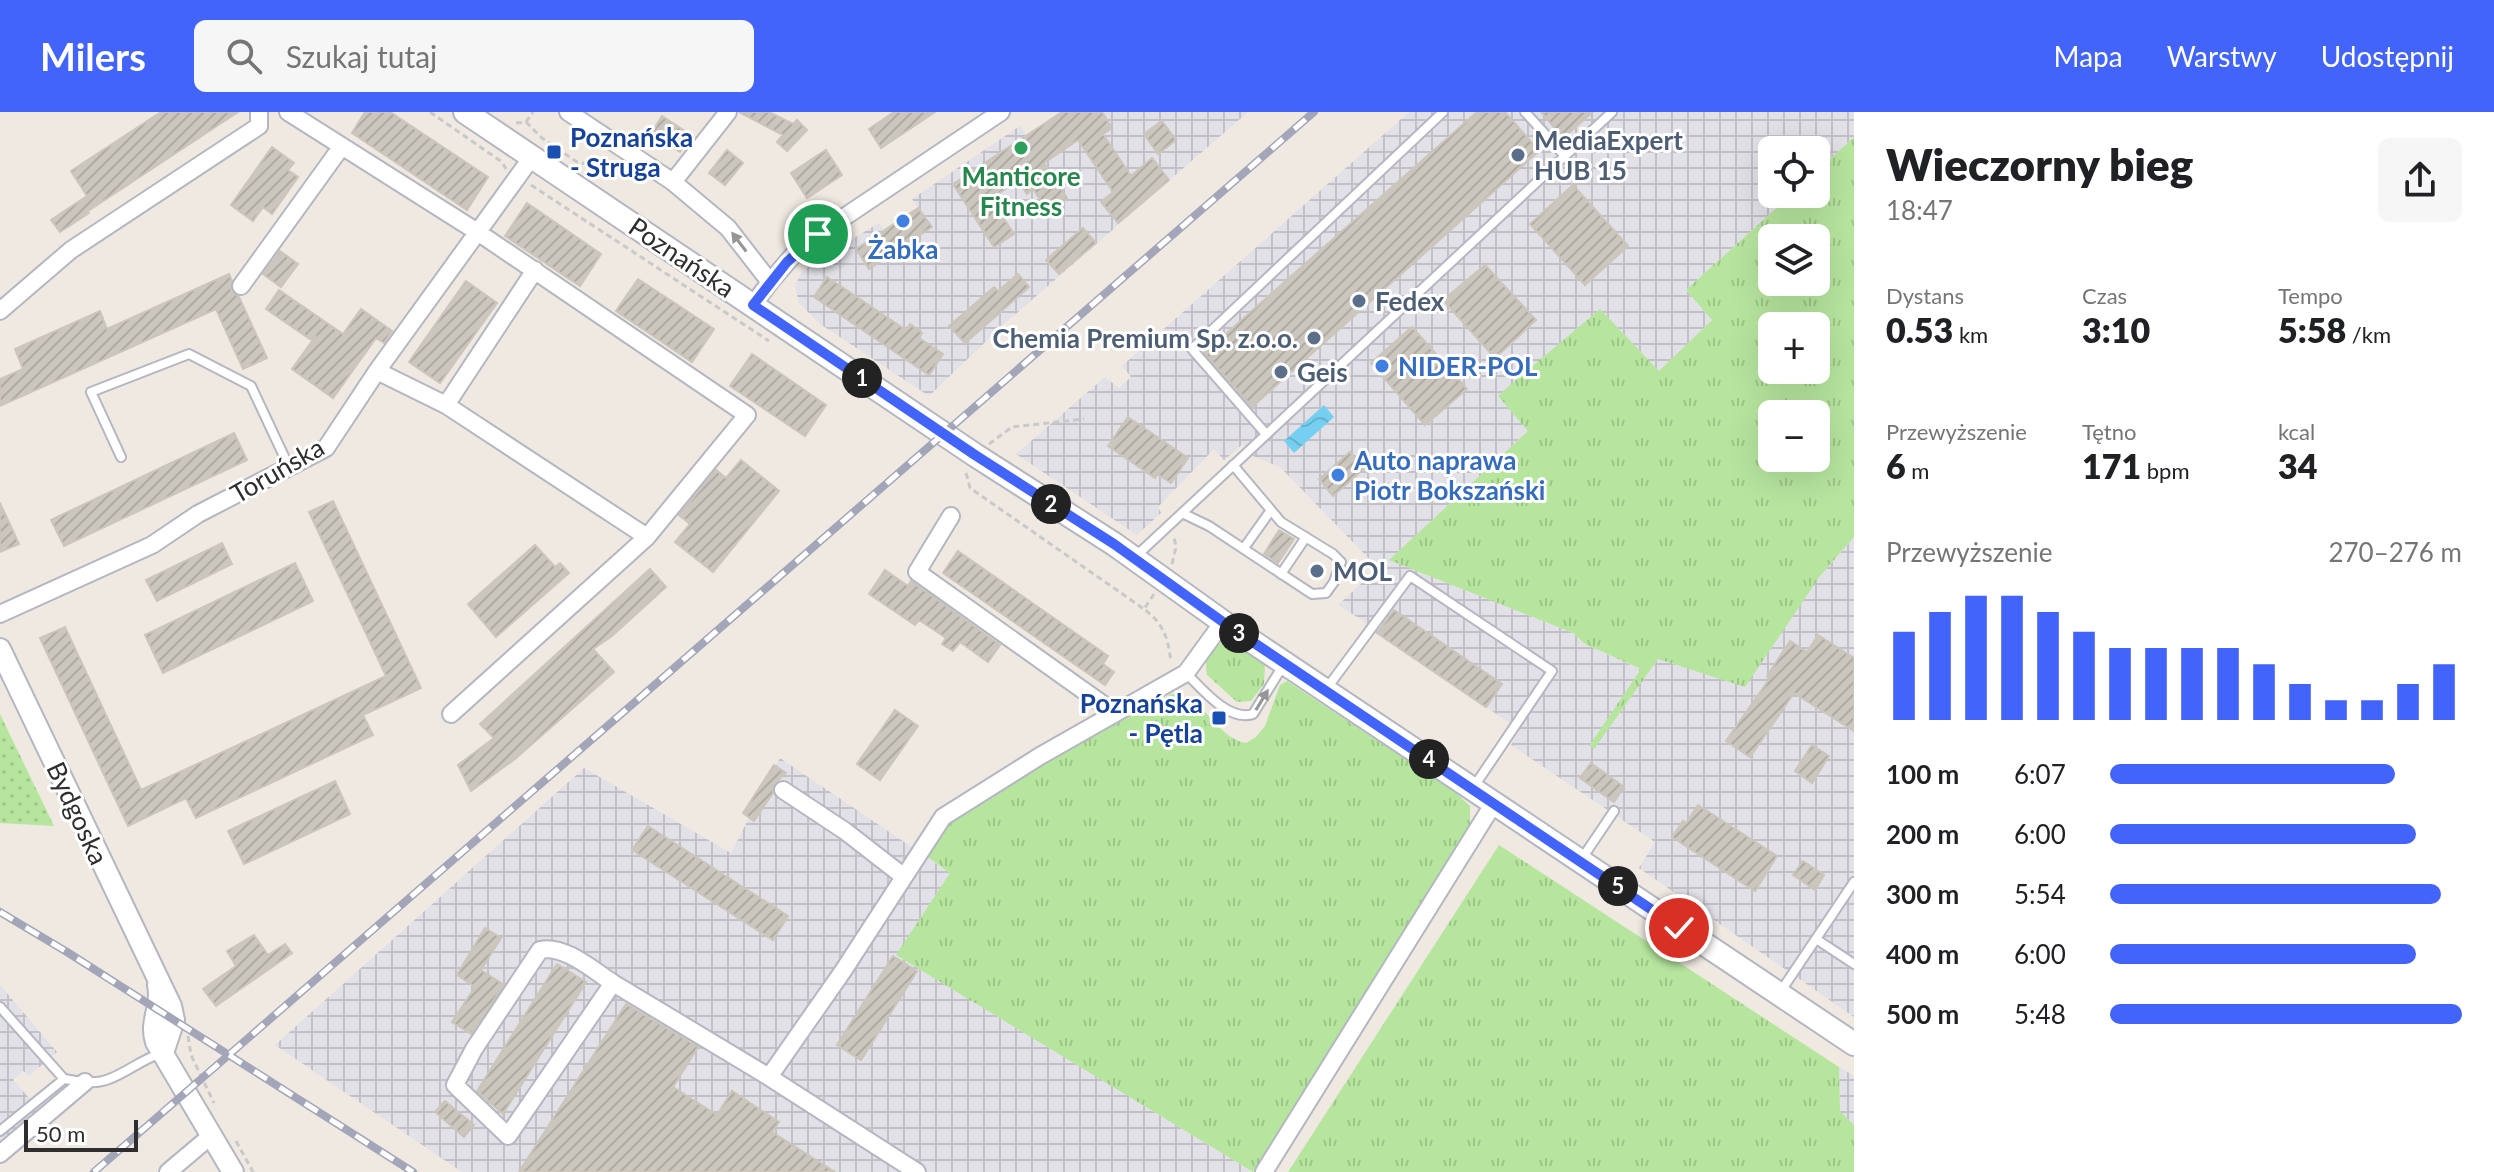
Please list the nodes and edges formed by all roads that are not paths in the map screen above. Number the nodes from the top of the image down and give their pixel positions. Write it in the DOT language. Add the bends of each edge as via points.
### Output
graph roads {
  1 [pos="259,112"];
  2 [pos="288,112"];
  3 [pos="465,112"];
  4 [pos="568,112"];
  5 [pos="728,112"];
  6 [pos="1001,112"];
  7 [pos="1443,112"];
  8 [pos="1525,112"];
  9 [pos="1612,112"];
  10 [pos="342,146"];
  11 [pos="1565,156"];
  12 [pos="532,157"];
  13 [pos="673,182"];
  14 [pos="479,233"];
  15 [pos="535,270"];
  16 [pos="770,282"];
  17 [pos="241,286"];
  18 [pos="753,305"];
  19 [pos="0,311"];
  20 [pos="377,371"];
  21 [pos="446,405"];
  22 [pos="1266,434"];
  23 [pos="121,457"];
  24 [pos="1233,465"];
  25 [pos="289,467"];
  26 [pos="1271,510"];
  27 [pos="1182,513"];
  28 [pos="951,516"];
  29 [pos="647,537"];
  30 [pos="1306,537"];
  31 [pos="1244,548"];
  32 [pos="1135,558"];
  33 [pos="1281,574"];
  34 [pos="0,614"];
  35 [pos="1223,622"];
  36 [pos="0,649"];
  37 [pos="1285,663"];
  38 [pos="1186,673"];
  39 [pos="1326,690"];
  40 [pos="1115,713"];
  41 [pos="451,714"];
  42 [pos="1472,788"];
  43 [pos="783,790"];
  44 [pos="1494,803"];
  45 [pos="1614,811"];
  46 [pos="1580,861"];
  47 [pos="903,876"];
  48 [pos="1854,882"];
  49 [pos="1816,939"];
  50 [pos="1854,964"];
  51 [pos="613,983"];
  52 [pos="1779,994"];
  53 [pos="0,1007"];
  54 [pos="1854,1044"];
  55 [pos="163,1053"];
  56 [pos="769,1077"];
  57 [pos="64,1079"];
  58 [pos="85,1082"];
  59 [pos="0,1131"];
  60 [pos="212,1135"];
  61 [pos="0,1154"];
  62 [pos="168,1172"];
  63 [pos="233,1172"];
  64 [pos="917,1172"];
  65 [pos="1264,1172"];
  1 -- 19 [label="street" via="259,126 71,250"];
  2 -- 10 [label="street"];
  3 -- 12 [label="main road, Poznańska"];
  4 -- 13 [label="street"];
  5 -- 13 [label="street"];
  6 -- 16 [label="street" via="813,238"];
  7 -- 22 [label="lane" via="1192,349"];
  8 -- 11 [label="lane"];
  9 -- 11 [label="lane"];
  10 -- 14 [label="street"];
  10 -- 17 [label="street"];
  11 -- 22 [label="lane"];
  12 -- 14 [label="street, Toruńska"];
  12 -- 18 [label="main road, Poznańska"];
  16 -- 13 [label="street, one-way" via="728,228"];
  14 -- 15 [label="street"];
  14 -- 20 [label="street, Toruńska"];
  15 -- 21 [label="street"];
  15 -- 29 [label="street" via="747,415"];
  16 -- 18 [label="street"];
  18 -- 32 [label="main road, Poznańska" via="969,461"];
  20 -- 21 [label="street"];
  20 -- 25 [label="street, Toruńska" via="326,448"];
  21 -- 29 [label="street"];
  22 -- 24 [label="lane"];
  23 -- 25 [label="lane" via="91,392 189,354 251,386"];
  24 -- 26 [label="lane"];
  24 -- 27 [label="lane"];
  25 -- 34 [label="street, Toruńska" via="198,514 152,545"];
  26 -- 30 [label="lane"];
  26 -- 31 [label="lane"];
  27 -- 31 [label="lane"];
  27 -- 32 [label="lane"];
  28 -- 40 [label="street" via="917,572"];
  29 -- 41 [label="street"];
  30 -- 33 [label="lane"];
  30 -- 33 [label="lane" via="1341,562 1334,582 1317,595"];
  31 -- 33 [label="lane"];
  32 -- 35 [label="main road, Poznańska"];
  35 -- 37 [label="main road, Poznańska"];
  35 -- 38 [label="street"];
  36 -- 55 [label="street, Bydgoska" via="171,1006 174,1020"];
  38 -- 37 [label="lane, one-way" via="1221,705 1249,716"];
  37 -- 39 [label="main road, Poznańska"];
  38 -- 40 [label="street"];
  39 -- 42 [label="main road, Poznańska"];
  39 -- 42 [label="lane" via="1410,576 1552,671"];
  40 -- 47 [label="street" via="943,817"];
  42 -- 44 [label="main road, Poznańska"];
  43 -- 47 [label="street"];
  44 -- 46 [label="main road, Poznańska"];
  44 -- 65 [label="street"];
  45 -- 46 [label="lane"];
  46 -- 52 [label="main road, Poznańska"];
  47 -- 56 [label="street"];
  48 -- 49 [label="lane"];
  49 -- 50 [label="lane"];
  49 -- 52 [label="lane"];
  51 -- 51 [label="street" via="566,954 540,950 455,1085 508,1136"];
  51 -- 56 [label="street"];
  52 -- 54 [label="main road, Poznańska"];
  53 -- 57 [label="lane"];
  55 -- 58 [label="lane" via="108,1080"];
  55 -- 60 [label="street"];
  56 -- 64 [label="street"];
  57 -- 58 [label="lane"];
  57 -- 59 [label="lane"];
  58 -- 61 [label="street"];
  60 -- 62 [label="street"];
  60 -- 63 [label="street"];
}
